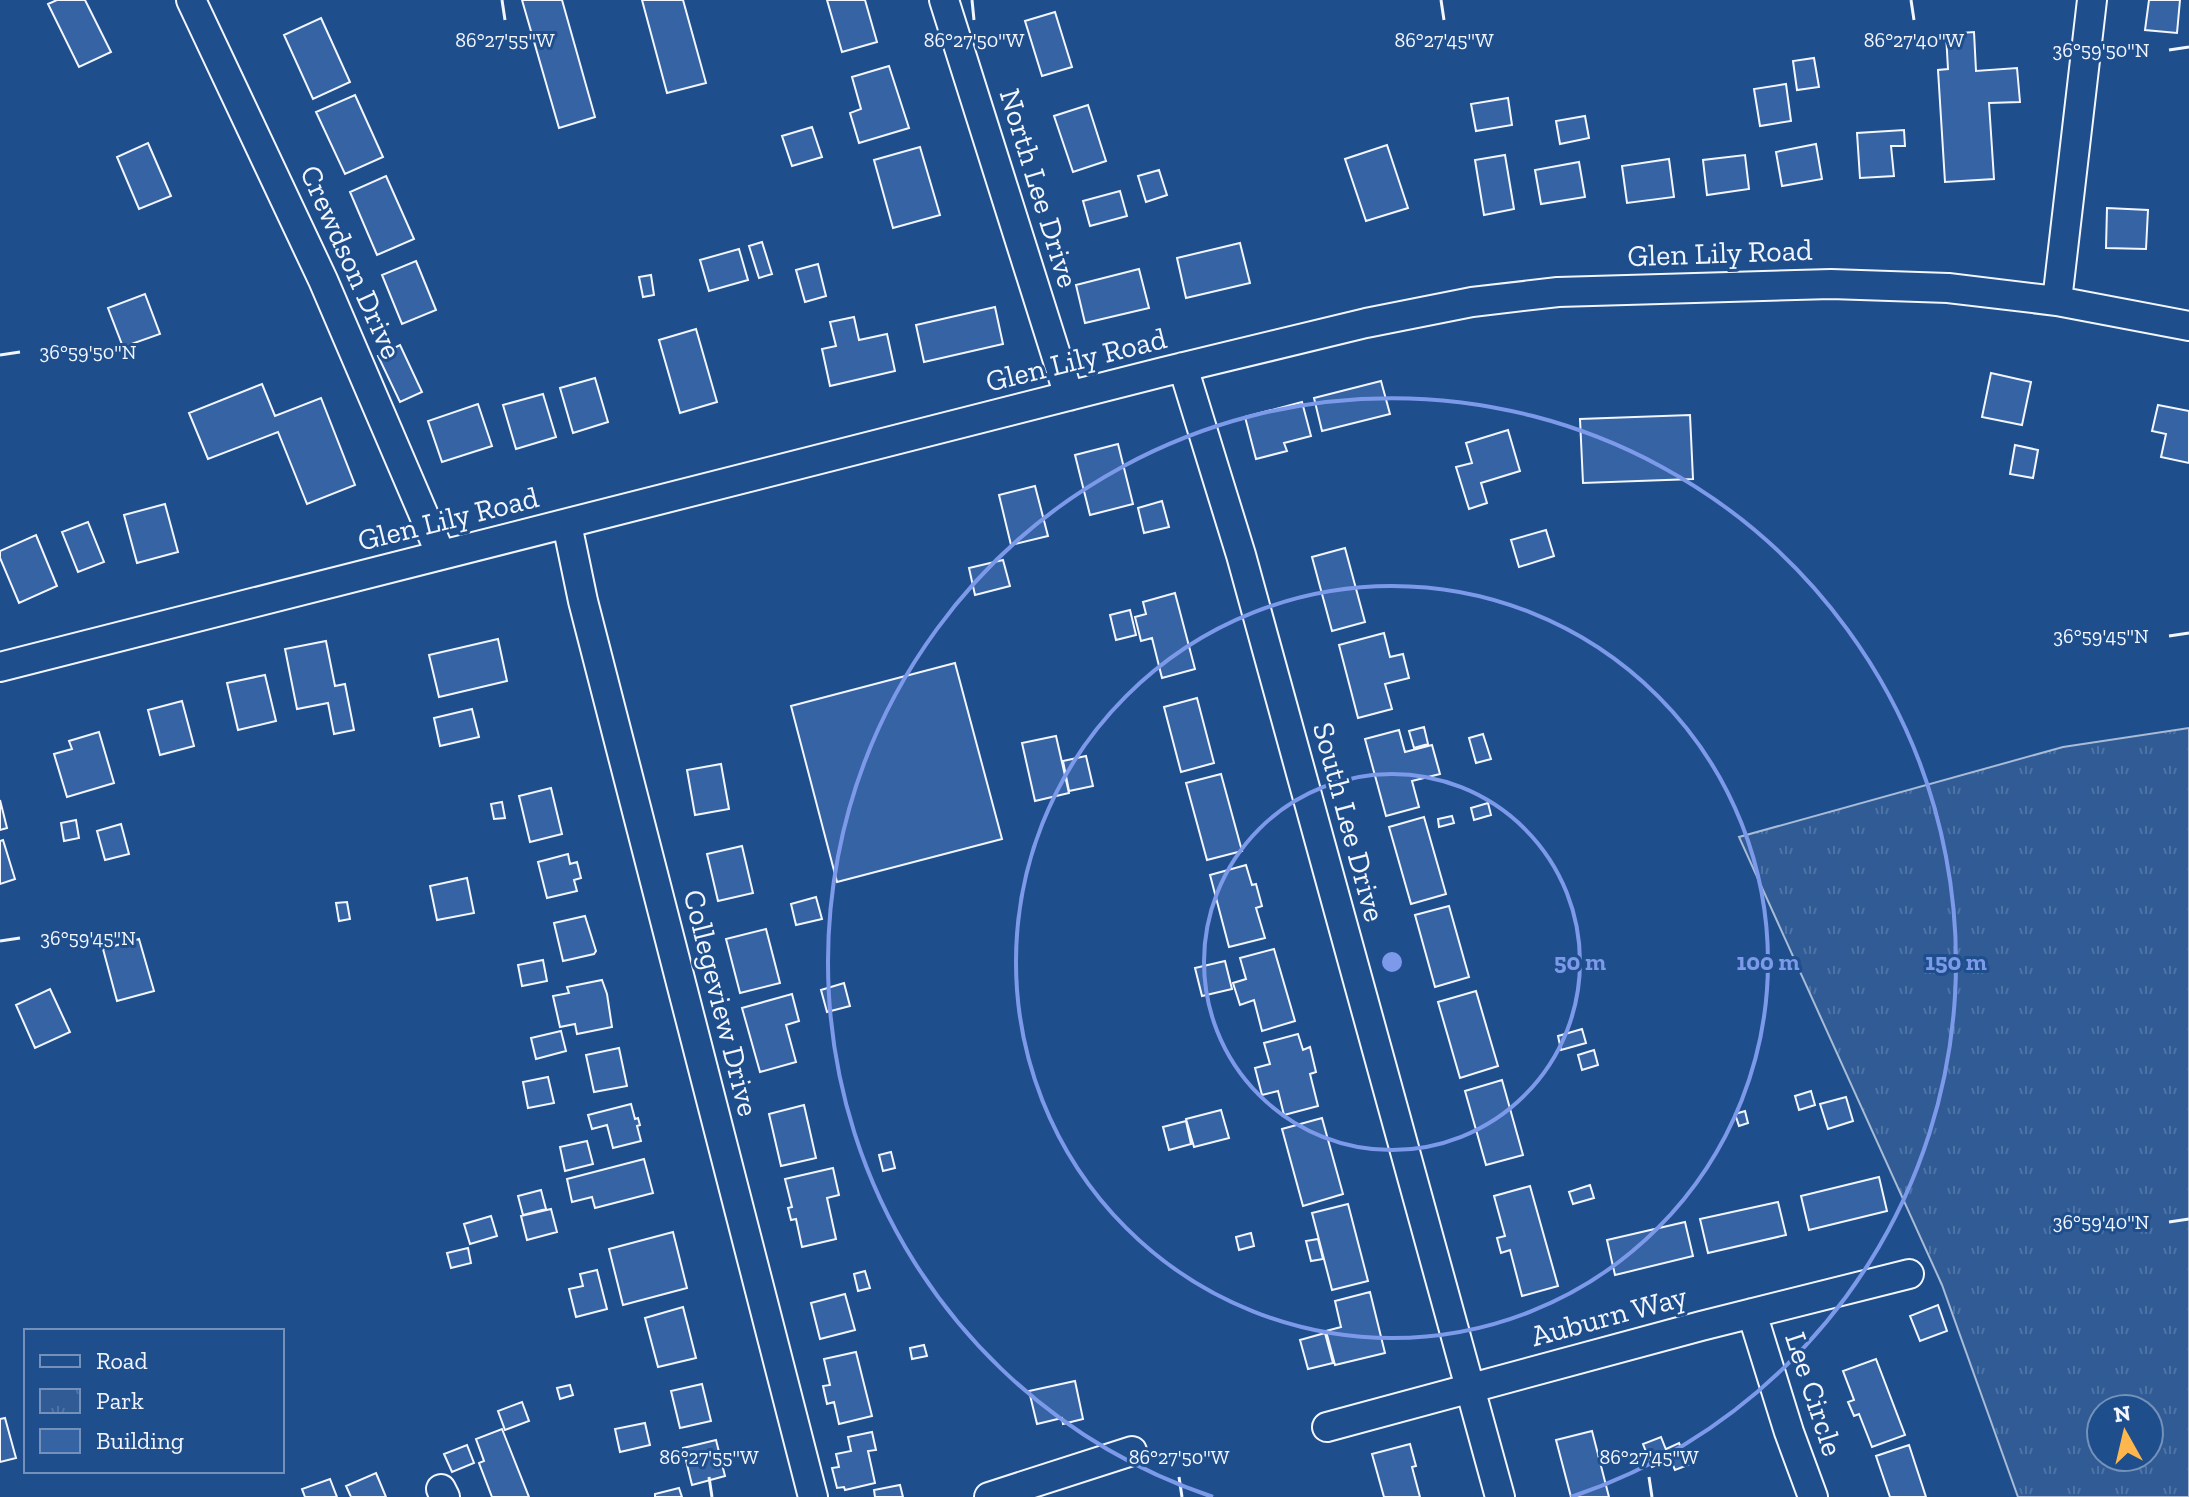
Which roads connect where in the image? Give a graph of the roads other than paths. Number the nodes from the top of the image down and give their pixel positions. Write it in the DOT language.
graph roads {
  1 [pos="191,0"];
  2 [pos="944,0"];
  3 [pos="2092,0"];
  4 [pos="2057,301"];
  5 [pos="2189,326"];
  6 [pos="1183,367"];
  7 [pos="1069,396"];
  8 [pos="567,524"];
  9 [pos="441,555"];
  10 [pos="0,667"];
  11 [pos="1909,1274"];
  12 [pos="1752,1313"];
  13 [pos="1469,1388"];
  14 [pos="1327,1427"];
  15 [pos="1132,1451"];
  16 [pos="813,1497"];
  17 [pos="989,1497"];
  18 [pos="1500,1497"];
  19 [pos="1813,1497"];
  1 -- 9 [label="street, Crewdson Drive"];
  2 -- 7 [label="street, North Lee Drive"];
  3 -- 4 [label="street"];
  4 -- 5 [label="street, Glen Lily Road"];
  4 -- 6 [label="street, Glen Lily Road"];
  6 -- 7 [label="street, Glen Lily Road"];
  6 -- 13 [label="street, South Lee Drive"];
  7 -- 8 [label="street, Glen Lily Road"];
  8 -- 9 [label="street, Glen Lily Road"];
  8 -- 16 [label="street, Collegeview Drive"];
  9 -- 10 [label="street, Glen Lily Road"];
  11 -- 12 [label="street, Auburn Way"];
  12 -- 13 [label="street, Auburn Way"];
  12 -- 19 [label="street, Lee Circle"];
  13 -- 14 [label="street, Auburn Way"];
  13 -- 18 [label="street"];
  15 -- 17 [label="street"];
}
